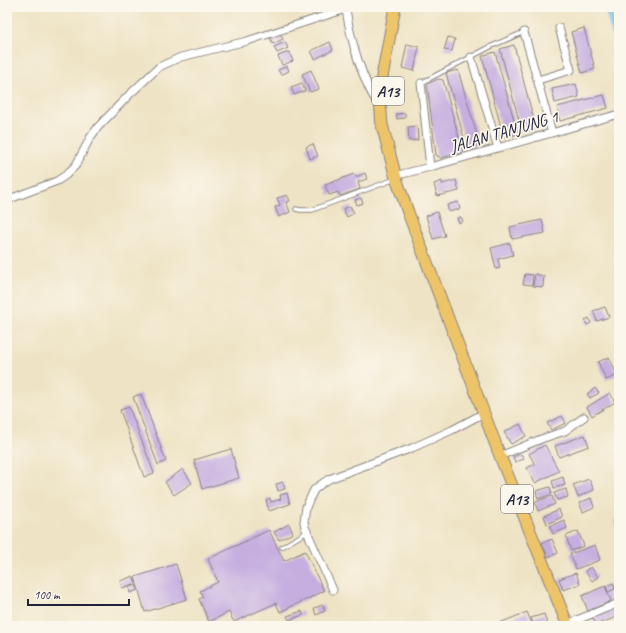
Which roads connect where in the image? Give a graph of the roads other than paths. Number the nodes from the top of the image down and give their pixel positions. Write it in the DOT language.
graph roads {
  1 [pos="396,7"];
  2 [pos="346,8"];
  3 [pos="559,28"];
  4 [pos="524,32"];
  5 [pos="471,57"];
  6 [pos="538,80"];
  7 [pos="421,83"];
  8 [pos="380,107"];
  9 [pos="616,115"];
  10 [pos="552,133"];
  11 [pos="498,148"];
  12 [pos="430,167"];
  13 [pos="399,176"];
  14 [pos="7,200"];
  15 [pos="296,209"];
  16 [pos="469,371"];
  17 [pos="484,413"];
  18 [pos="584,417"];
  19 [pos="500,456"];
  20 [pos="307,532"];
  21 [pos="282,547"];
  22 [pos="333,590"];
  23 [pos="619,603"];
  24 [pos="567,625"];
  1 -- 8 [label="main road, A13"];
  1 -- 13 [label="main road, A13"];
  2 -- 8 [label="street"];
  2 -- 14 [label="street"];
  3 -- 6 [label="street"];
  4 -- 5 [label="lane"];
  4 -- 6 [label="street"];
  5 -- 7 [label="lane"];
  5 -- 11 [label="street"];
  6 -- 10 [label="street"];
  7 -- 12 [label="street"];
  8 -- 13 [label="main road, A13"];
  9 -- 10 [label="street, JALAN TANJUNG 1"];
  10 -- 11 [label="street, JALAN TANJUNG 1"];
  11 -- 12 [label="street, JALAN TANJUNG 1"];
  12 -- 13 [label="street, JALAN TANJUNG 1"];
  13 -- 15 [label="lane"];
  13 -- 16 [label="main road, A13"];
  13 -- 16 [label="main road, A13"];
  16 -- 17 [label="main road, A13"];
  17 -- 19 [label="main road, A13"];
  17 -- 20 [label="street"];
  18 -- 19 [label="street"];
  19 -- 24 [label="main road, A13"];
  20 -- 21 [label="lane"];
  20 -- 22 [label="street"];
  23 -- 24 [label="street"];
}
